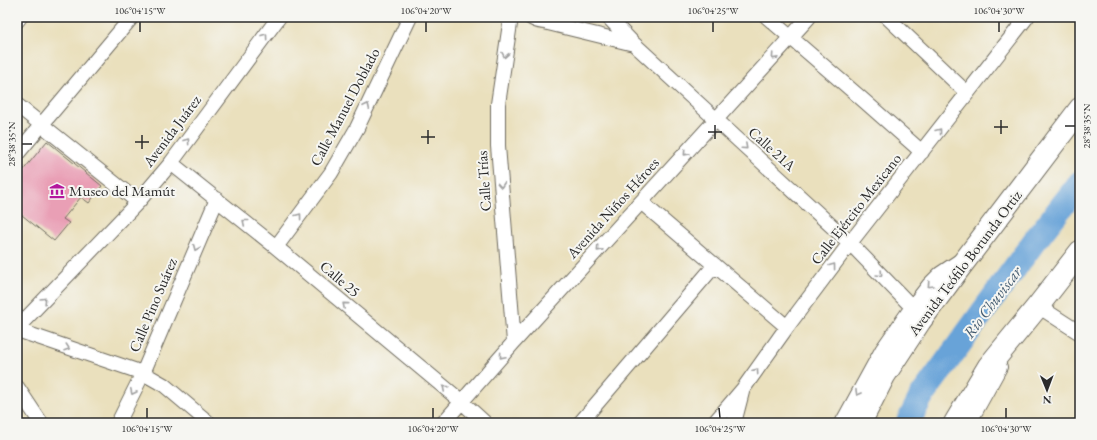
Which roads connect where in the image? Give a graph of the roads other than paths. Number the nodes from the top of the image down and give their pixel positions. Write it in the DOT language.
graph roads {
  1 [pos="20,17"];
  2 [pos="279,17"];
  3 [pos="410,17"];
  4 [pos="512,17"];
  5 [pos="529,17"];
  6 [pos="562,17"];
  7 [pos="608,17"];
  8 [pos="767,17"];
  9 [pos="809,17"];
  10 [pos="887,17"];
  11 [pos="1027,17"];
  12 [pos="126,19"];
  13 [pos="17,21"];
  14 [pos="548,23"];
  15 [pos="791,38"];
  16 [pos="634,44"];
  17 [pos="967,93"];
  18 [pos="17,105"];
  19 [pos="1080,109"];
  20 [pos="716,121"];
  21 [pos="42,124"];
  22 [pos="922,152"];
  23 [pos="17,154"];
  24 [pos="171,163"];
  25 [pos="217,199"];
  26 [pos="138,202"];
  27 [pos="641,202"];
  28 [pos="850,243"];
  29 [pos="276,247"];
  30 [pos="1080,252"];
  31 [pos="972,253"];
  32 [pos="715,264"];
  33 [pos="1038,306"];
  34 [pos="912,307"];
  35 [pos="787,327"];
  36 [pos="17,329"];
  37 [pos="1016,333"];
  38 [pos="1080,333"];
  39 [pos="514,342"];
  40 [pos="143,373"];
  41 [pos="17,387"];
  42 [pos="743,389"];
  43 [pos="462,402"];
  44 [pos="41,423"];
  45 [pos="118,423"];
  46 [pos="209,423"];
  47 [pos="444,423"];
  48 [pos="485,423"];
  49 [pos="580,423"];
  50 [pos="714,423"];
  51 [pos="734,423"];
  52 [pos="842,423"];
  53 [pos="860,423"];
  54 [pos="955,423"];
  55 [pos="969,423"];
  1 -- 13 [label="street"];
  24 -- 2 [label="street, Avenida Juárez, one-way"];
  29 -- 3 [label="street, Calle Manuel Doblado, one-way"];
  4 -- 39 [label="street, Calle Trías, one-way"];
  5 -- 14 [label="street"];
  6 -- 14 [label="street"];
  7 -- 16 [label="street, Calle 21A"];
  8 -- 15 [label="street"];
  9 -- 15 [label="street, Avenida Niños Héroes"];
  10 -- 17 [label="street"];
  11 -- 17 [label="street, Calle Ejército Mexicano"];
  12 -- 21 [label="street"];
  14 -- 16 [label="street"];
  15 -- 20 [label="street, Avenida Niños Héroes, one-way"];
  15 -- 22 [label="street"];
  16 -- 20 [label="street, Calle 21A"];
  22 -- 17 [label="street, Calle Ejército Mexicano, one-way"];
  18 -- 21 [label="street"];
  19 -- 31 [label="main road, Avenida Teófilo Borunda Ortiz"];
  20 -- 27 [label="street, Avenida Niños Héroes, one-way"];
  20 -- 28 [label="street, Calle 21A, one-way"];
  21 -- 23 [label="street"];
  21 -- 26 [label="street"];
  22 -- 28 [label="street, Calle Ejército Mexicano"];
  24 -- 25 [label="street, Calle 25"];
  24 -- 26 [label="street, Avenida Juárez"];
  29 -- 25 [label="street, Calle 25, one-way"];
  25 -- 40 [label="street, Calle Pino Suárez, one-way"];
  36 -- 26 [label="street, Avenida Juárez, one-way"];
  27 -- 32 [label="street"];
  27 -- 39 [label="street, Avenida Niños Héroes, one-way"];
  28 -- 34 [label="street, Calle 21A, one-way"];
  35 -- 28 [label="street, Calle Ejército Mexicano, one-way"];
  43 -- 29 [label="street, Calle 25, one-way"];
  30 -- 33 [label="main road"];
  31 -- 34 [label="street, one-way"];
  31 -- 53 [label="main road, Avenida Teófilo Borunda Ortiz"];
  32 -- 35 [label="street"];
  32 -- 49 [label="street"];
  33 -- 37 [label="main road"];
  33 -- 38 [label="street"];
  34 -- 52 [label="street, one-way"];
  42 -- 35 [label="street, Calle Ejército Mexicano, one-way"];
  36 -- 40 [label="street, one-way"];
  37 -- 54 [label="main road"];
  37 -- 55 [label="street"];
  39 -- 43 [label="street, Avenida Niños Héroes, one-way"];
  40 -- 45 [label="street, Calle Pino Suárez, one-way"];
  40 -- 46 [label="street"];
  41 -- 44 [label="street"];
  42 -- 50 [label="street, Calle Ejército Mexicano"];
  42 -- 51 [label="street"];
  43 -- 47 [label="street, Avenida Niños Héroes"];
  43 -- 48 [label="street, Calle 25"];
}
